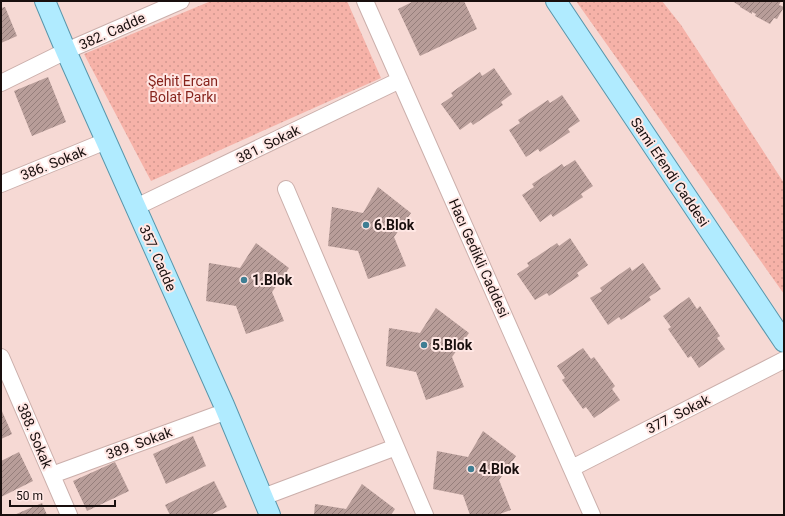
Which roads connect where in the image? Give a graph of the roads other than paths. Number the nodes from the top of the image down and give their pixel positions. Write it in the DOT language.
graph roads {
  1 [pos="46,1"];
  2 [pos="181,1"];
  3 [pos="365,1"];
  4 [pos="556,1"];
  5 [pos="66,51"];
  6 [pos="400,80"];
  7 [pos="1,83"];
  8 [pos="106,141"];
  9 [pos="1,184"];
  10 [pos="286,189"];
  11 [pos="136,208"];
  12 [pos="784,342"];
  13 [pos="1,357"];
  14 [pos="784,360"];
  15 [pos="227,411"];
  16 [pos="396,447"];
  17 [pos="572,468"];
  18 [pos="52,475"];
  19 [pos="267,506"];
  20 [pos="69,515"];
  21 [pos="425,515"];
  22 [pos="592,515"];
  1 -- 5 [label="main road, 357. Cadde"];
  2 -- 5 [label="street, 382. Cadde"];
  3 -- 6 [label="street, Hacı Gedikli Caddesi"];
  4 -- 12 [label="main road, Sami Efendi Caddesi"];
  5 -- 7 [label="street, 382. Cadde"];
  5 -- 8 [label="main road, 357. Cadde"];
  6 -- 11 [label="street, 381. Sokak"];
  6 -- 17 [label="street, Hacı Gedikli Caddesi"];
  8 -- 9 [label="street, 386. Sokak"];
  8 -- 11 [label="main road, 357. Cadde"];
  10 -- 16 [label="street"];
  11 -- 15 [label="main road, 357. Cadde"];
  13 -- 18 [label="street, 388. Sokak"];
  14 -- 17 [label="street, 377. Sokak"];
  15 -- 18 [label="street, 389. Sokak"];
  15 -- 19 [label="main road, 357. Cadde"];
  16 -- 19 [label="street"];
  16 -- 21 [label="street"];
  17 -- 22 [label="street, Hacı Gedikli Caddesi"];
  18 -- 20 [label="street, 388. Sokak"];
}
